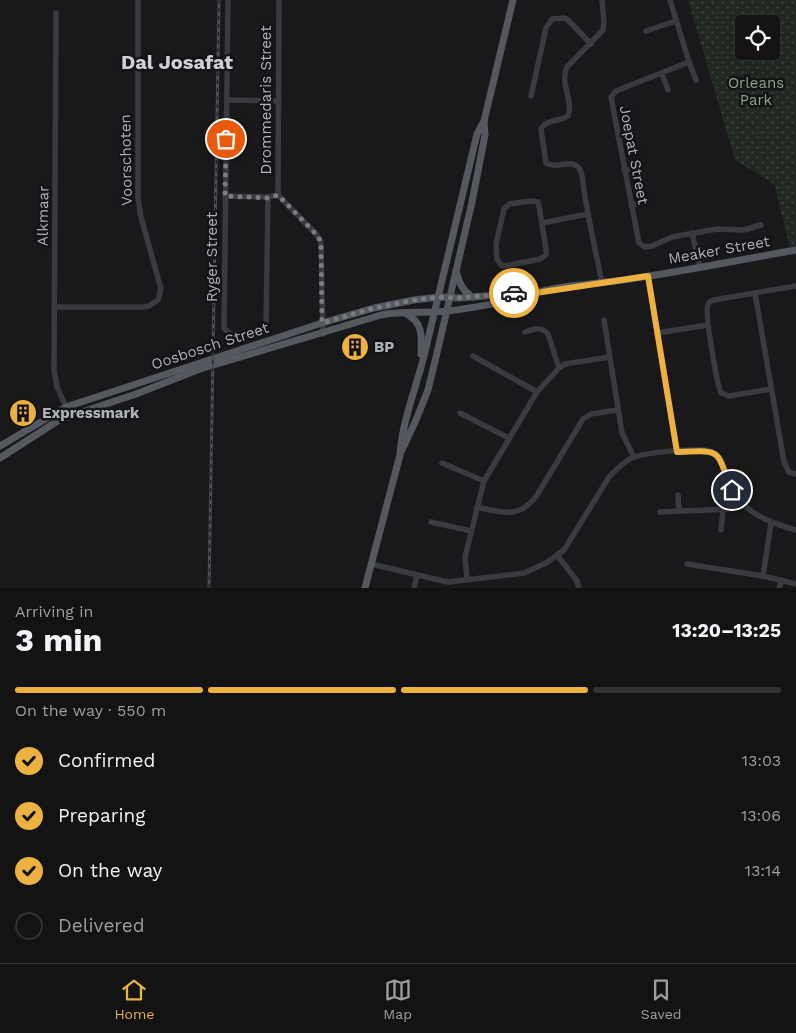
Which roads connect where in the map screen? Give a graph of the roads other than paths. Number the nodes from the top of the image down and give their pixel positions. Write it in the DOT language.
graph roads {
  1 [pos="138,0"];
  2 [pos="228,0"];
  3 [pos="279,0"];
  4 [pos="513,0"];
  5 [pos="602,0"];
  6 [pos="670,0"];
  7 [pos="56,13"];
  8 [pos="676,21"];
  9 [pos="646,31"];
  10 [pos="591,44"];
  11 [pos="689,62"];
  12 [pos="662,74"];
  13 [pos="696,80"];
  14 [pos="668,90"];
  15 [pos="530,96"];
  16 [pos="227,100"];
  17 [pos="279,101"];
  18 [pos="484,121"];
  19 [pos="632,133"];
  20 [pos="618,136"];
  21 [pos="639,167"];
  22 [pos="624,170"];
  23 [pos="278,195"];
  24 [pos="225,196"];
  25 [pos="268,198"];
  26 [pos="646,202"];
  27 [pos="631,204"];
  28 [pos="588,214"];
  29 [pos="542,223"];
  30 [pos="761,225"];
  31 [pos="692,233"];
  32 [pos="796,250"];
  33 [pos="700,267"];
  34 [pos="456,270"];
  35 [pos="648,276"];
  36 [pos="602,283"];
  37 [pos="796,286"];
  38 [pos="755,293"];
  39 [pos="529,294"];
  40 [pos="439,297"];
  41 [pos="472,297"];
  42 [pos="450,298"];
  43 [pos="55,307"];
  44 [pos="447,311"];
  45 [pos="403,312"];
  46 [pos="435,312"];
  47 [pos="604,320"];
  48 [pos="322,323"];
  49 [pos="708,325"];
  50 [pos="525,332"];
  51 [pos="657,333"];
  52 [pos="323,334"];
  53 [pos="473,356"];
  54 [pos="229,357"];
  55 [pos="609,357"];
  56 [pos="201,366"];
  57 [pos="559,368"];
  58 [pos="417,384"];
  59 [pos="771,389"];
  60 [pos="537,392"];
  61 [pos="66,407"];
  62 [pos="618,410"];
  63 [pos="460,413"];
  64 [pos="70,416"];
  65 [pos="509,438"];
  66 [pos="0,446"];
  67 [pos="677,452"];
  68 [pos="400,455"];
  69 [pos="634,457"];
  70 [pos="0,458"];
  71 [pos="442,463"];
  72 [pos="796,474"];
  73 [pos="484,481"];
  74 [pos="678,495"];
  75 [pos="742,505"];
  76 [pos="477,507"];
  77 [pos="723,510"];
  78 [pos="679,511"];
  79 [pos="660,512"];
  80 [pos="431,522"];
  81 [pos="771,523"];
  82 [pos="721,530"];
  83 [pos="796,530"];
  84 [pos="471,531"];
  85 [pos="557,556"];
  86 [pos="371,564"];
  87 [pos="687,564"];
  88 [pos="417,576"];
  89 [pos="763,576"];
  90 [pos="467,579"];
  91 [pos="782,580"];
  92 [pos="796,584"];
  93 [pos="365,588"];
  94 [pos="414,588"];
  95 [pos="579,588"];
  96 [pos="779,588"];
  1 -- 43 [label="street, Voorschoten"];
  2 -- 16 [label="street, Ryger Street"];
  3 -- 17 [label="street, Drommedaris Street"];
  4 -- 18 [label="main road"];
  5 -- 10 [label="street"];
  6 -- 8 [label="street"];
  7 -- 43 [label="street, Alkmaar"];
  8 -- 9 [label="street"];
  8 -- 11 [label="street"];
  10 -- 15 [label="street"];
  10 -- 28 [label="street"];
  11 -- 12 [label="street, Joepat Street"];
  11 -- 13 [label="street"];
  12 -- 14 [label="street"];
  12 -- 20 [label="street, Joepat Street"];
  16 -- 17 [label="street"];
  16 -- 24 [label="street, Ryger Street"];
  17 -- 23 [label="street, Drommedaris Street"];
  18 -- 34 [label="main road"];
  18 -- 40 [label="main road"];
  19 -- 20 [label="street"];
  20 -- 22 [label="street, Joepat Street"];
  21 -- 22 [label="street"];
  22 -- 27 [label="street, Joepat Street"];
  23 -- 25 [label="street"];
  23 -- 48 [label="street, Drommedaris Street"];
  24 -- 25 [label="street"];
  24 -- 25 [label="street, Ryger Street"];
  26 -- 27 [label="street"];
  27 -- 31 [label="street, Joepat Street"];
  28 -- 29 [label="street"];
  28 -- 36 [label="street"];
  29 -- 29 [label="street"];
  30 -- 31 [label="street, Joepat Street"];
  31 -- 33 [label="street"];
  32 -- 33 [label="main road, Meaker Street"];
  33 -- 35 [label="main road, Meaker Street"];
  34 -- 41 [label="main road"];
  34 -- 42 [label="main road"];
  35 -- 36 [label="main road, Meaker Street"];
  35 -- 51 [label="street"];
  36 -- 39 [label="main road, Meaker Street"];
  37 -- 38 [label="street"];
  38 -- 49 [label="street"];
  38 -- 59 [label="street"];
  39 -- 41 [label="main road, Meaker Street"];
  39 -- 44 [label="main road, Meaker Street"];
  40 -- 42 [label="main road, Meaker Street"];
  40 -- 46 [label="main road"];
  40 -- 48 [label="main road, Oosbosch Street"];
  41 -- 42 [label="main road, Meaker Street"];
  42 -- 44 [label="main road"];
  43 -- 61 [label="street, Alkmaar"];
  44 -- 46 [label="main road, Meaker Street"];
  44 -- 68 [label="main road"];
  45 -- 46 [label="main road, Oosbosch Street"];
  45 -- 52 [label="main road, Oosbosch Street"];
  45 -- 58 [label="main road"];
  46 -- 58 [label="main road"];
  47 -- 55 [label="street"];
  48 -- 52 [label="street, Drommedaris Street"];
  48 -- 54 [label="main road, Oosbosch Street"];
  49 -- 51 [label="street"];
  49 -- 59 [label="street"];
  50 -- 57 [label="street"];
  51 -- 67 [label="street"];
  52 -- 54 [label="main road, Oosbosch Street"];
  53 -- 60 [label="street"];
  54 -- 56 [label="main road, Oosbosch Street"];
  55 -- 57 [label="street"];
  55 -- 62 [label="street"];
  56 -- 61 [label="main road, Oosbosch Street"];
  56 -- 64 [label="main road, Oosbosch Street"];
  57 -- 60 [label="street"];
  58 -- 68 [label="main road"];
  59 -- 72 [label="street"];
  60 -- 65 [label="street"];
  61 -- 64 [label="street, Alkmaar"];
  61 -- 66 [label="main road, Oosbosch Street"];
  62 -- 69 [label="street"];
  62 -- 76 [label="street"];
  63 -- 65 [label="street"];
  64 -- 70 [label="main road, Oosbosch Street"];
  65 -- 73 [label="street"];
  67 -- 69 [label="street"];
  67 -- 75 [label="street"];
  68 -- 86 [label="main road"];
  69 -- 85 [label="street"];
  71 -- 73 [label="street"];
  73 -- 76 [label="street"];
  74 -- 78 [label="street"];
  75 -- 77 [label="street"];
  75 -- 81 [label="street"];
  76 -- 84 [label="street"];
  77 -- 78 [label="street"];
  77 -- 82 [label="street"];
  78 -- 79 [label="street"];
  80 -- 84 [label="street"];
  81 -- 83 [label="street"];
  81 -- 89 [label="street"];
  84 -- 90 [label="street"];
  85 -- 90 [label="street"];
  85 -- 95 [label="street"];
  86 -- 88 [label="street"];
  86 -- 93 [label="main road"];
  87 -- 89 [label="street"];
  88 -- 90 [label="street"];
  88 -- 94 [label="street"];
  89 -- 91 [label="street"];
  91 -- 92 [label="street"];
  91 -- 96 [label="street"];
}
